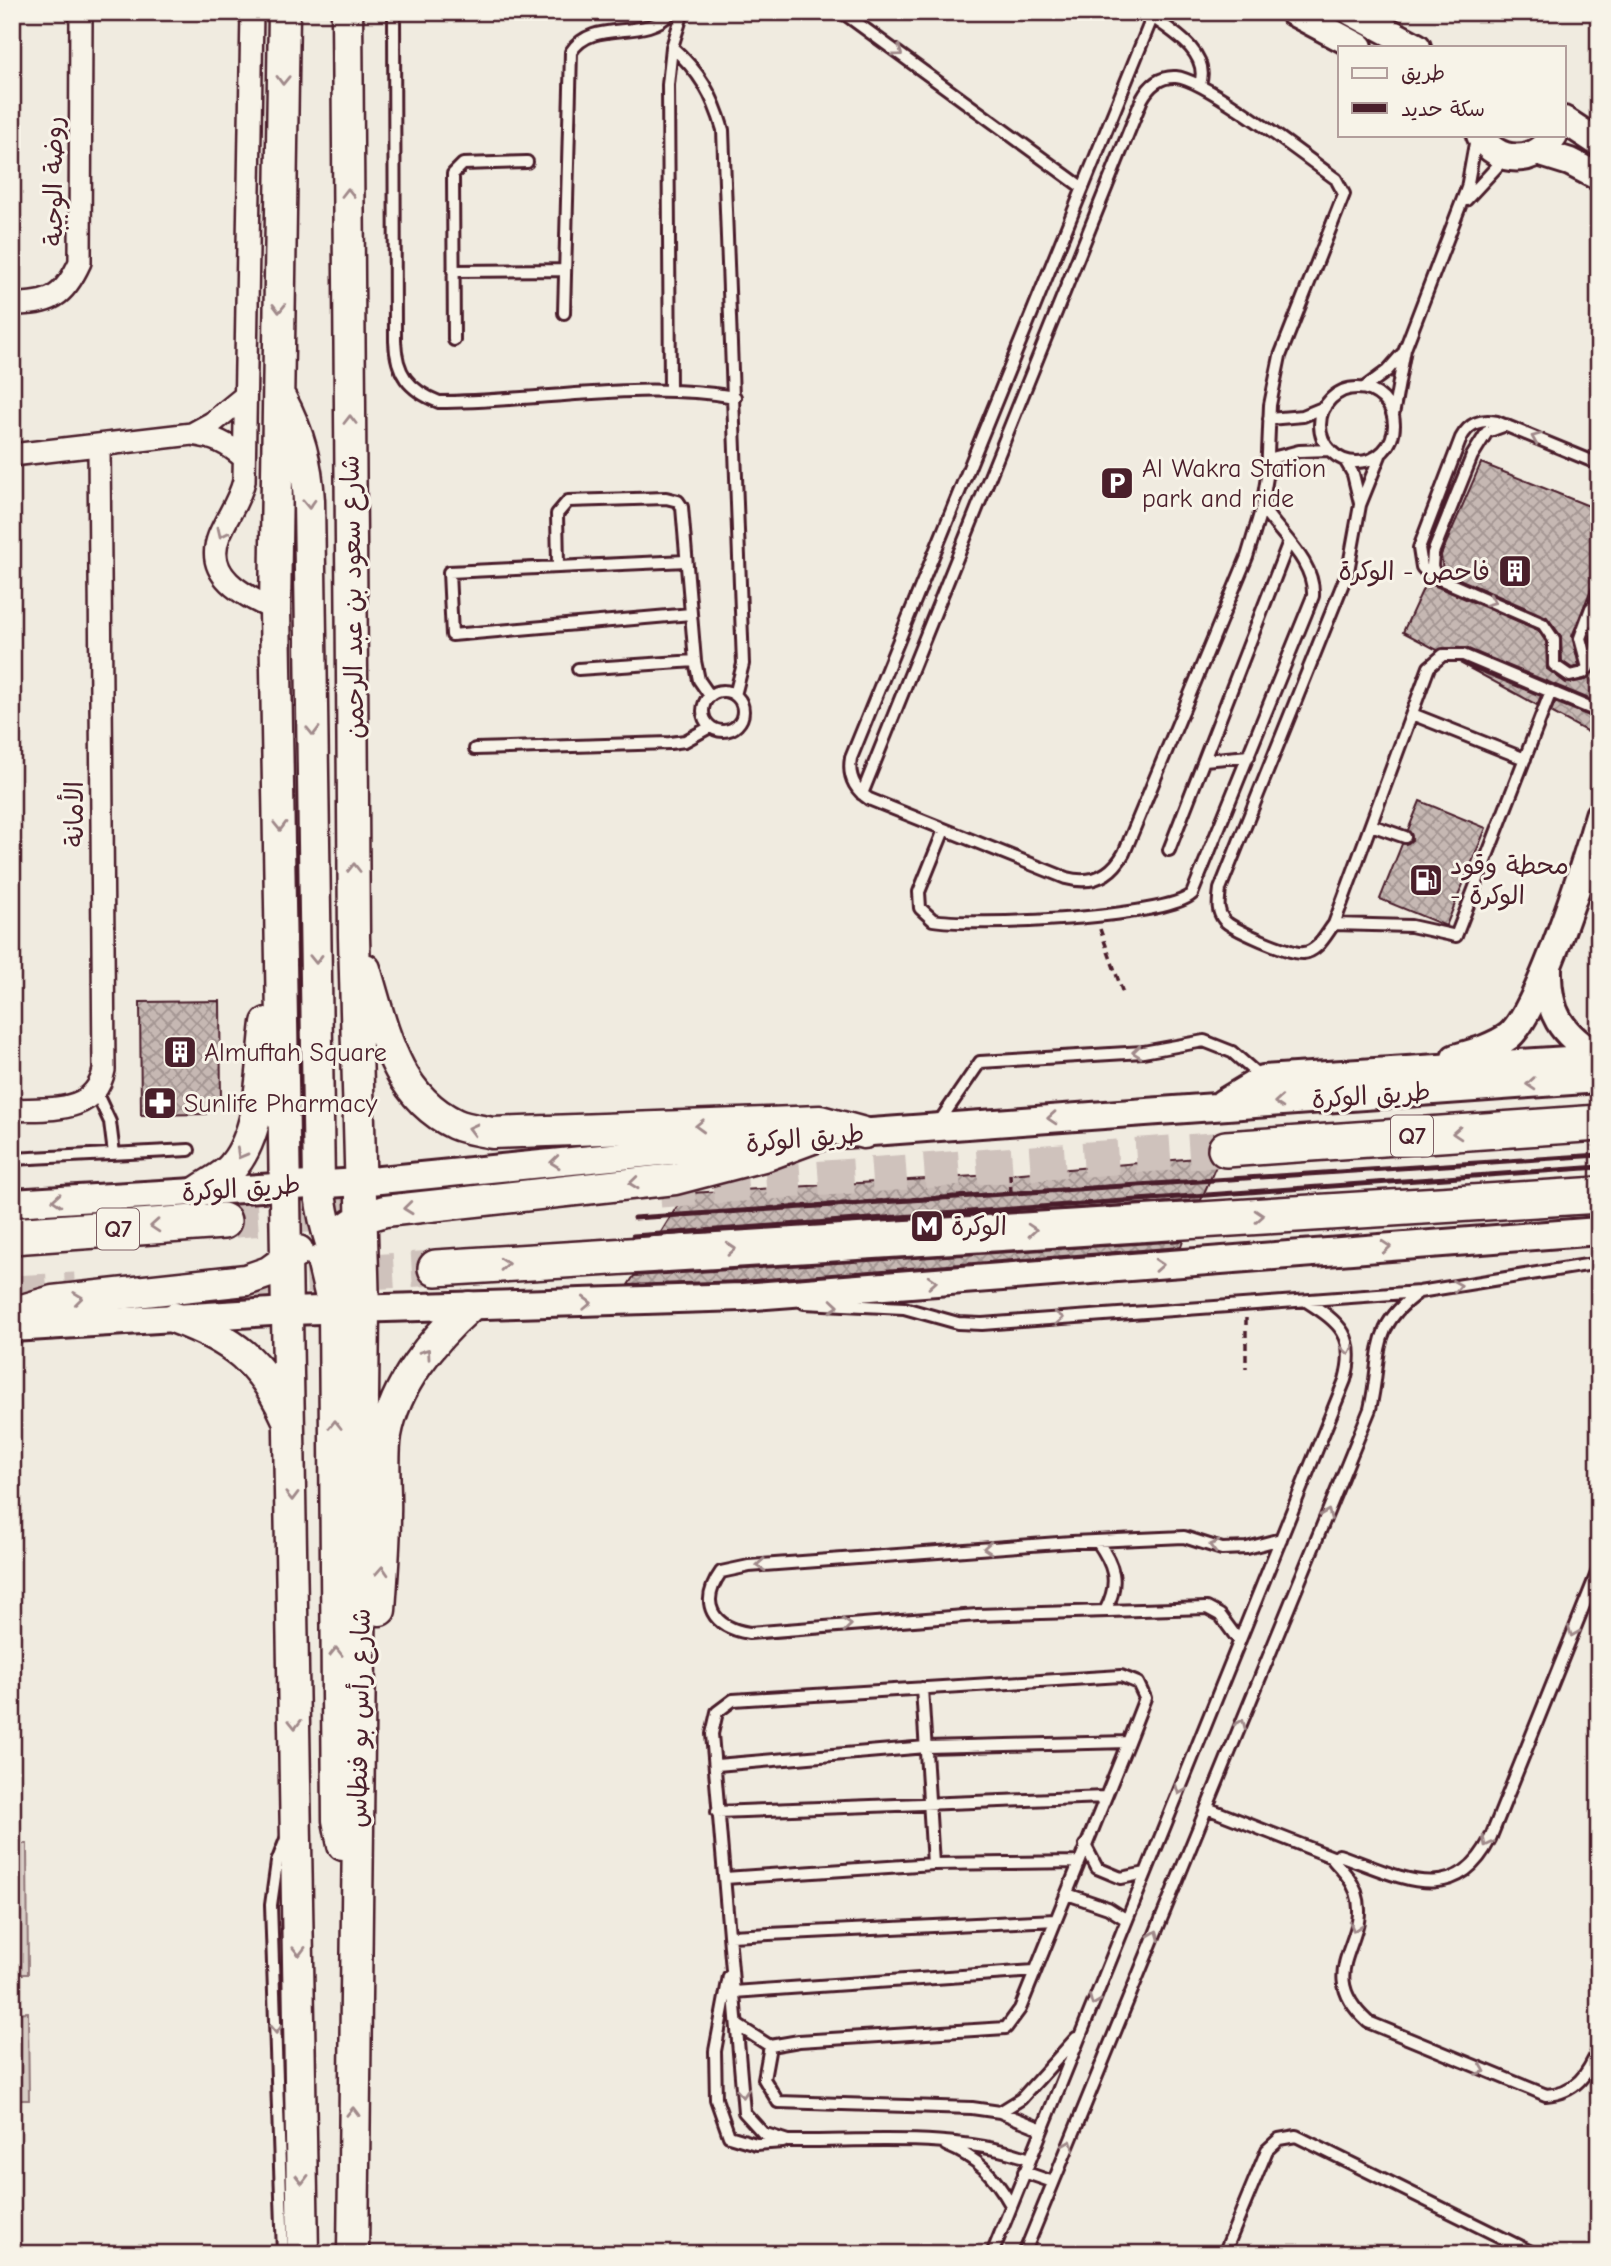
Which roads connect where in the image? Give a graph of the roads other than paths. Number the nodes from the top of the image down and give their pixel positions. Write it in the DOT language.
graph roads {
  1 [pos="81,12"];
  2 [pos="252,12"];
  3 [pos="284,12"];
  4 [pos="347,12"];
  5 [pos="394,12"];
  6 [pos="672,12"];
  7 [pos="683,12"];
  8 [pos="842,12"];
  9 [pos="1293,12"];
  10 [pos="1352,12"];
  11 [pos="1149,15"];
  12 [pos="1357,46"];
  13 [pos="1415,46"];
  14 [pos="672,47"];
  15 [pos="1200,84"];
  16 [pos="1566,121"];
  17 [pos="1478,136"];
  18 [pos="1479,136"];
  19 [pos="1599,143"];
  20 [pos="1546,144"];
  21 [pos="1507,157"];
  22 [pos="527,162"];
  23 [pos="1599,177"];
  24 [pos="1083,188"];
  25 [pos="1455,217"];
  26 [pos="565,270"];
  27 [pos="453,271"];
  28 [pos="12,304"];
  29 [pos="564,313"];
  30 [pos="454,340"];
  31 [pos="1405,349"];
  32 [pos="1364,388"];
  33 [pos="670,389"];
  34 [pos="278,393"];
  35 [pos="245,396"];
  36 [pos="735,397"];
  37 [pos="1325,407"];
  38 [pos="1393,415"];
  39 [pos="1269,419"];
  40 [pos="1506,425"];
  41 [pos="191,434"];
  42 [pos="99,446"];
  43 [pos="1331,450"];
  44 [pos="1381,453"];
  45 [pos="12,455"];
  46 [pos="244,458"];
  47 [pos="1268,459"];
  48 [pos="1345,460"];
  49 [pos="1599,464"];
  50 [pos="1360,505"];
  51 [pos="1262,507"];
  52 [pos="1288,544"];
  53 [pos="686,561"];
  54 [pos="558,565"];
  55 [pos="1437,579"];
  56 [pos="1599,590"];
  57 [pos="1593,604"];
  58 [pos="275,610"];
  59 [pos="691,614"];
  60 [pos="695,661"];
  61 [pos="1588,668"];
  62 [pos="578,669"];
  63 [pos="1551,691"];
  64 [pos="735,695"];
  65 [pos="710,696"];
  66 [pos="1599,712"];
  67 [pos="1412,715"];
  68 [pos="710,727"];
  69 [pos="475,749"];
  70 [pos="1250,756"];
  71 [pos="1525,759"];
  72 [pos="1204,760"];
  73 [pos="862,794"];
  74 [pos="1599,814"];
  75 [pos="1371,825"];
  76 [pos="944,830"];
  77 [pos="1405,837"];
  78 [pos="1595,848"];
  79 [pos="1168,850"];
  80 [pos="282,919"];
  81 [pos="1334,924"];
  82 [pos="354,937"];
  83 [pos="1548,963"];
  84 [pos="1599,1058"];
  85 [pos="1416,1070"];
  86 [pos="1263,1079"];
  87 [pos="1599,1079"];
  88 [pos="96,1092"];
  89 [pos="1217,1106"];
  90 [pos="12,1110"];
  91 [pos="1599,1123"];
  92 [pos="935,1127"];
  93 [pos="864,1133"];
  94 [pos="818,1136"];
  95 [pos="1226,1149"];
  96 [pos="189,1150"];
  97 [pos="114,1154"];
  98 [pos="12,1159"];
  99 [pos="360,1182"];
  100 [pos="319,1184"];
  101 [pos="284,1185"];
  102 [pos="199,1191"];
  103 [pos="1599,1195"];
  104 [pos="12,1203"];
  105 [pos="361,1218"];
  106 [pos="223,1221"];
  107 [pos="1599,1231"];
  108 [pos="12,1236"];
  109 [pos="322,1239"];
  110 [pos="287,1261"];
  111 [pos="1599,1263"];
  112 [pos="436,1268"];
  113 [pos="1419,1292"];
  114 [pos="742,1297"];
  115 [pos="1306,1301"];
  116 [pos="469,1307"];
  117 [pos="334,1310"];
  118 [pos="364,1310"];
  119 [pos="289,1311"];
  120 [pos="12,1314"];
  121 [pos="175,1318"];
  122 [pos="12,1328"];
  123 [pos="291,1428"];
  124 [pos="1281,1539"];
  125 [pos="1097,1541"];
  126 [pos="1599,1569"];
  127 [pos="1106,1609"];
  128 [pos="1239,1641"];
  129 [pos="922,1688"];
  130 [pos="360,1734"];
  131 [pos="1128,1742"];
  132 [pos="926,1747"];
  133 [pos="717,1765"];
  134 [pos="1105,1797"];
  135 [pos="930,1804"];
  136 [pos="1207,1808"];
  137 [pos="717,1812"];
  138 [pos="297,1818"];
  139 [pos="1085,1845"];
  140 [pos="1335,1858"];
  141 [pos="357,1861"];
  142 [pos="1079,1862"];
  143 [pos="933,1864"];
  144 [pos="1146,1873"];
  145 [pos="725,1878"];
  146 [pos="1067,1894"];
  147 [pos="1056,1920"];
  148 [pos="1126,1920"];
  149 [pos="730,1936"];
  150 [pos="732,1963"];
  151 [pos="1035,1971"];
  152 [pos="734,1992"];
  153 [pos="737,2025"];
  154 [pos="1081,2034"];
  155 [pos="770,2046"];
  156 [pos="1599,2048"];
  157 [pos="1000,2112"];
  158 [pos="1042,2129"];
  159 [pos="788,2141"];
  160 [pos="940,2142"];
  161 [pos="1030,2159"];
  162 [pos="1024,2172"];
  163 [pos="1053,2182"];
  164 [pos="1011,2205"];
  165 [pos="283,2254"];
  166 [pos="303,2254"];
  167 [pos="353,2254"];
  168 [pos="992,2254"];
  169 [pos="1024,2254"];
  170 [pos="1224,2254"];
  171 [pos="1535,2254"];
  1 -- 28 [label="street, روضة الوجبة"];
  2 -- 35 [label="street"];
  3 -- 34 [label="main road, one-way"];
  82 -- 4 [label="main road, شارع سعود بن عبد الرحمن, one-way"];
  5 -- 33 [label="lane"];
  6 -- 26 [label="lane"];
  7 -- 14 [label="lane"];
  8 -- 24 [label="lane, one-way"];
  9 -- 12 [label="street"];
  10 -- 13 [label="street"];
  11 -- 15 [label="lane"];
  11 -- 24 [label="lane"];
  14 -- 33 [label="lane"];
  14 -- 36 [label="lane"];
  15 -- 39 [label="lane"];
  15 -- 73 [label="lane"];
  16 -- 19 [label="street"];
  17 -- 25 [label="lane"];
  18 -- 21 [label="street"];
  20 -- 21 [label="street"];
  20 -- 23 [label="street"];
  21 -- 25 [label="lane"];
  22 -- 27 [label="lane"];
  24 -- 73 [label="lane"];
  25 -- 31 [label="lane"];
  26 -- 27 [label="lane"];
  26 -- 29 [label="lane"];
  27 -- 30 [label="lane"];
  31 -- 32 [label="lane"];
  31 -- 38 [label="lane"];
  32 -- 37 [label="lane"];
  32 -- 38 [label="lane"];
  33 -- 36 [label="lane"];
  34 -- 58 [label="main road"];
  34 -- 100 [label="main road, one-way"];
  35 -- 41 [label="street"];
  35 -- 46 [label="street"];
  36 -- 64 [label="lane"];
  37 -- 39 [label="lane"];
  37 -- 43 [label="lane"];
  38 -- 44 [label="lane"];
  39 -- 47 [label="lane"];
  49 -- 40 [label="lane, one-way"];
  40 -- 55 [label="lane"];
  40 -- 55 [label="lane"];
  41 -- 42 [label="street"];
  41 -- 46 [label="street"];
  42 -- 45 [label="street"];
  42 -- 88 [label="street, الأمانة"];
  43 -- 47 [label="lane"];
  43 -- 48 [label="lane"];
  44 -- 48 [label="lane"];
  44 -- 50 [label="lane"];
  46 -- 58 [label="street, one-way"];
  47 -- 51 [label="lane"];
  48 -- 50 [label="lane"];
  50 -- 81 [label="lane"];
  51 -- 52 [label="lane"];
  51 -- 76 [label="lane"];
  52 -- 70 [label="lane"];
  52 -- 72 [label="lane"];
  53 -- 54 [label="lane"];
  53 -- 54 [label="lane"];
  53 -- 59 [label="lane"];
  54 -- 59 [label="lane"];
  55 -- 61 [label="lane, one-way"];
  56 -- 57 [label="lane"];
  57 -- 61 [label="lane"];
  57 -- 61 [label="lane"];
  58 -- 80 [label="main road, one-way"];
  59 -- 60 [label="lane"];
  60 -- 62 [label="lane"];
  60 -- 65 [label="lane"];
  63 -- 66 [label="lane"];
  63 -- 67 [label="lane"];
  63 -- 71 [label="lane"];
  64 -- 65 [label="lane"];
  64 -- 68 [label="lane"];
  65 -- 68 [label="lane"];
  67 -- 71 [label="lane"];
  67 -- 75 [label="lane"];
  68 -- 69 [label="lane"];
  70 -- 72 [label="lane"];
  70 -- 76 [label="lane"];
  71 -- 81 [label="lane"];
  72 -- 79 [label="lane"];
  73 -- 76 [label="lane"];
  74 -- 78 [label="street"];
  75 -- 77 [label="lane"];
  75 -- 81 [label="lane"];
  78 -- 83 [label="street"];
  80 -- 101 [label="main road"];
  80 -- 102 [label="main road, one-way"];
  93 -- 82 [label="main road, one-way"];
  82 -- 99 [label="main road, شارع سعود بن عبد الرحمن"];
  83 -- 84 [label="street"];
  83 -- 85 [label="street"];
  84 -- 85 [label="street"];
  85 -- 86 [label="street"];
  86 -- 89 [label="street"];
  86 -- 92 [label="lane, one-way"];
  87 -- 89 [label="street, طريق الوكرة, one-way"];
  88 -- 90 [label="street"];
  88 -- 97 [label="lane"];
  89 -- 92 [label="street, طريق الوكرة, one-way"];
  91 -- 95 [label="highway, طريق الوكرة / Q7, one-way"];
  92 -- 93 [label="street, طريق الوكرة"];
  93 -- 94 [label="street, طريق الوكرة"];
  94 -- 99 [label="street, طريق الوكرة, one-way"];
  94 -- 105 [label="main road, one-way"];
  96 -- 97 [label="lane"];
  97 -- 98 [label="lane"];
  99 -- 100 [label="street, طريق الوكرة"];
  99 -- 105 [label="main road, شارع رأس بو فنطاس"];
  99 -- 109 [label="main road"];
  100 -- 101 [label="street, طريق الوكرة"];
  100 -- 109 [label="main road"];
  101 -- 102 [label="street, طريق الوكرة"];
  101 -- 109 [label="main road"];
  101 -- 110 [label="main road"];
  102 -- 104 [label="street, طريق الوكرة, one-way"];
  112 -- 103 [label="highway, one-way"];
  105 -- 109 [label="main road"];
  105 -- 118 [label="main road, شارع رأس بو فنطاس"];
  106 -- 108 [label="highway, طريق الوكرة / Q7, one-way"];
  114 -- 107 [label="street, one-way"];
  109 -- 110 [label="main road"];
  109 -- 117 [label="main road"];
  109 -- 118 [label="main road"];
  109 -- 119 [label="main road"];
  110 -- 119 [label="main road"];
  120 -- 110 [label="main road, one-way"];
  113 -- 111 [label="lane, one-way"];
  113 -- 115 [label="lane"];
  136 -- 113 [label="lane, one-way"];
  114 -- 115 [label="lane, one-way"];
  116 -- 114 [label="street, one-way"];
  115 -- 124 [label="lane, one-way"];
  116 -- 118 [label="street"];
  130 -- 116 [label="main road, one-way"];
  117 -- 118 [label="street"];
  117 -- 119 [label="street"];
  141 -- 117 [label="main road, one-way"];
  118 -- 130 [label="main road, شارع رأس بو فنطاس"];
  119 -- 121 [label="street"];
  119 -- 123 [label="main road"];
  121 -- 122 [label="street"];
  121 -- 123 [label="main road"];
  123 -- 138 [label="main road, one-way"];
  124 -- 125 [label="lane, one-way"];
  124 -- 128 [label="lane"];
  125 -- 127 [label="lane"];
  125 -- 127 [label="lane, one-way"];
  126 -- 140 [label="lane, one-way"];
  127 -- 128 [label="lane"];
  128 -- 144 [label="lane, one-way"];
  129 -- 131 [label="lane"];
  129 -- 132 [label="lane"];
  129 -- 133 [label="lane"];
  130 -- 141 [label="main road, شارع رأس بو فنطاس"];
  131 -- 132 [label="lane"];
  131 -- 134 [label="lane"];
  132 -- 133 [label="lane"];
  132 -- 135 [label="lane"];
  133 -- 137 [label="lane"];
  134 -- 135 [label="lane"];
  134 -- 139 [label="lane"];
  135 -- 137 [label="lane"];
  135 -- 143 [label="lane"];
  136 -- 140 [label="lane"];
  163 -- 136 [label="lane, one-way"];
  137 -- 145 [label="lane"];
  138 -- 165 [label="lane, one-way"];
  138 -- 166 [label="main road, one-way"];
  139 -- 142 [label="lane"];
  139 -- 144 [label="lane"];
  140 -- 156 [label="lane, one-way"];
  167 -- 141 [label="main road, شارع رأس بو فنطاس, one-way"];
  142 -- 143 [label="lane"];
  142 -- 146 [label="lane"];
  143 -- 145 [label="lane"];
  144 -- 148 [label="lane"];
  145 -- 149 [label="lane"];
  146 -- 147 [label="lane"];
  146 -- 148 [label="lane"];
  147 -- 149 [label="lane"];
  147 -- 151 [label="lane"];
  148 -- 154 [label="lane, one-way"];
  149 -- 150 [label="lane"];
  150 -- 152 [label="lane"];
  150 -- 159 [label="lane"];
  151 -- 152 [label="lane"];
  151 -- 155 [label="lane"];
  152 -- 153 [label="lane"];
  153 -- 155 [label="lane"];
  153 -- 159 [label="lane, one-way"];
  154 -- 157 [label="lane"];
  154 -- 158 [label="lane"];
  155 -- 157 [label="lane"];
  157 -- 158 [label="lane"];
  158 -- 161 [label="lane"];
  159 -- 160 [label="lane"];
  160 -- 161 [label="lane"];
  160 -- 164 [label="lane"];
  161 -- 162 [label="lane"];
  162 -- 163 [label="lane"];
  162 -- 164 [label="lane"];
  163 -- 169 [label="lane"];
  164 -- 168 [label="lane"];
  170 -- 171 [label="lane"];
}
